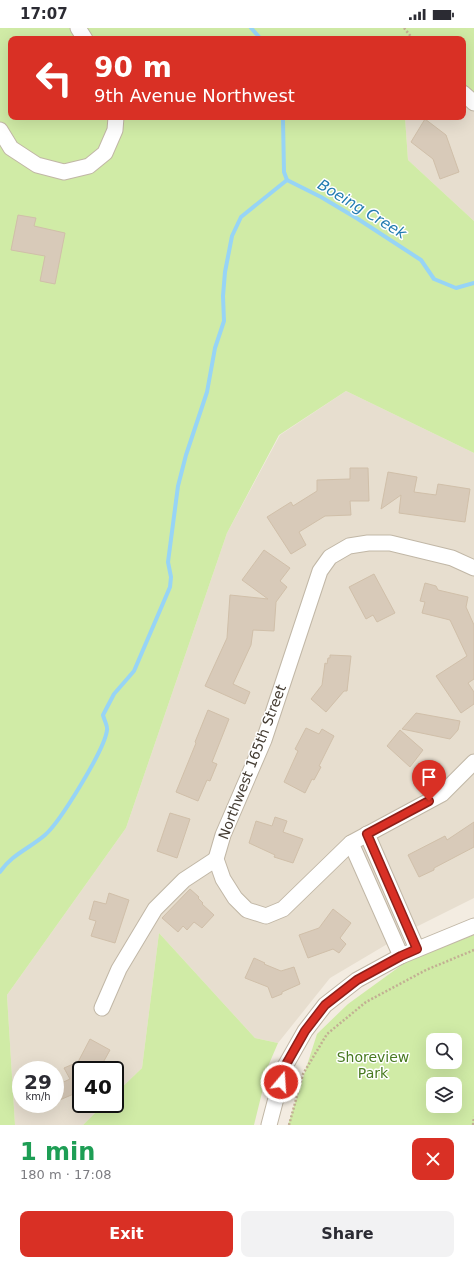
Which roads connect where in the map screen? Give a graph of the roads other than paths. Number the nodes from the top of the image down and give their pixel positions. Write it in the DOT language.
graph roads {
  1 [pos="466,96"];
  2 [pos="474,103"];
  3 [pos="116,120"];
  4 [pos="0,130"];
  5 [pos="474,568"];
  6 [pos="474,762"];
  7 [pos="367,834"];
  8 [pos="351,842"];
  9 [pos="216,859"];
  10 [pos="474,926"];
  11 [pos="417,949"];
  12 [pos="401,956"];
  13 [pos="102,1008"];
  14 [pos="269,1125"];
  1 -- 2 [label="street"];
  3 -- 4 [label="street"];
  5 -- 9 [label="street, Northwest 165th Street"];
  6 -- 7 [label="street"];
  7 -- 8 [label="street"];
  7 -- 11 [label="street"];
  8 -- 9 [label="street"];
  8 -- 12 [label="street"];
  9 -- 13 [label="street"];
  10 -- 11 [label="street"];
  11 -- 12 [label="street"];
  12 -- 14 [label="street"];
}
